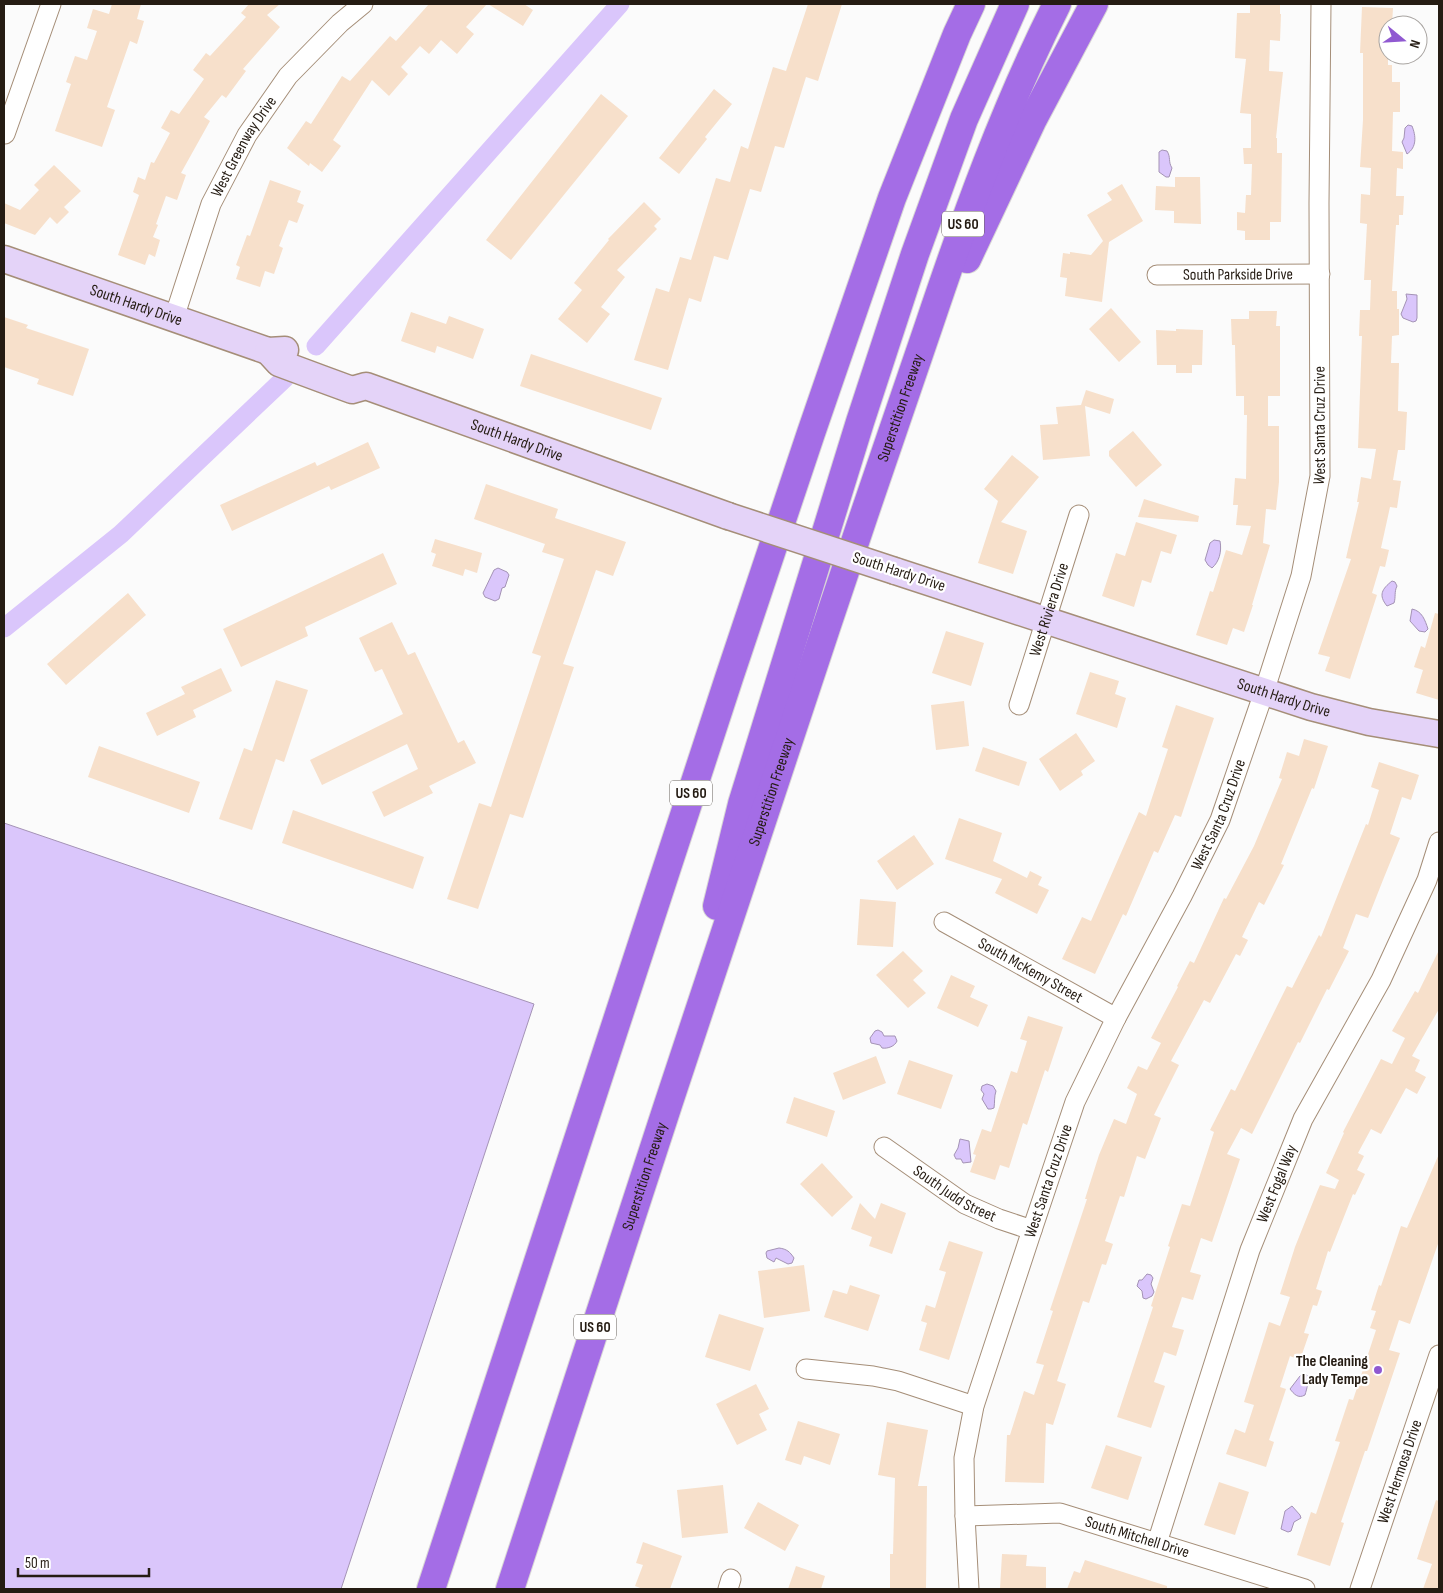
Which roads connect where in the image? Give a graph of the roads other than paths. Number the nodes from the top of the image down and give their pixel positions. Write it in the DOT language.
graph roads {
  1 [pos="51,4"];
  2 [pos="363,4"];
  3 [pos="971,4"];
  4 [pos="1016,4"];
  5 [pos="1057,4"];
  6 [pos="1094,4"];
  7 [pos="1321,4"];
  8 [pos="5,134"];
  9 [pos="4,260"];
  10 [pos="1320,274"];
  11 [pos="1157,275"];
  12 [pos="174,318"];
  13 [pos="885,451"];
  14 [pos="1079,515"];
  15 [pos="1045,619"];
  16 [pos="1264,692"];
  17 [pos="1019,705"];
  18 [pos="1439,734"];
  19 [pos="1439,842"];
  20 [pos="944,922"];
  21 [pos="1116,1018"];
  22 [pos="680,1066"];
  23 [pos="884,1146"];
  24 [pos="1032,1230"];
  25 [pos="1439,1355"];
  26 [pos="806,1369"];
  27 [pos="974,1406"];
  28 [pos="965,1516"];
  29 [pos="1157,1543"];
  30 [pos="431,1589"];
  31 [pos="510,1589"];
  32 [pos="969,1589"];
  33 [pos="1305,1589"];
  34 [pos="1360,1589"];
  1 -- 8 [label="street"];
  2 -- 12 [label="street, West Greenway Drive"];
  3 -- 30 [label="highway, US 60"];
  4 -- 22 [label="highway"];
  5 -- 13 [label="highway, Superstition Freeway / US 60"];
  6 -- 13 [label="highway"];
  7 -- 10 [label="street, West Santa Cruz Drive"];
  9 -- 12 [label="street, South Hardy Drive"];
  10 -- 11 [label="street, South Parkside Drive"];
  10 -- 16 [label="street, West Santa Cruz Drive"];
  12 -- 15 [label="street, South Hardy Drive, bridge"];
  13 -- 22 [label="highway, Superstition Freeway / US 60"];
  14 -- 15 [label="street, West Riviera Drive"];
  15 -- 16 [label="street, South Hardy Drive"];
  15 -- 17 [label="street, West Riviera Drive"];
  16 -- 18 [label="street, South Hardy Drive"];
  16 -- 21 [label="street, West Santa Cruz Drive"];
  19 -- 29 [label="street, West Fogal Way"];
  20 -- 21 [label="street, South McKemy Street"];
  21 -- 24 [label="street, West Santa Cruz Drive"];
  22 -- 31 [label="highway, Superstition Freeway / US 60"];
  23 -- 24 [label="street, South Judd Street"];
  24 -- 27 [label="street, West Santa Cruz Drive"];
  25 -- 34 [label="street, West Hermosa Drive"];
  26 -- 27 [label="street"];
  27 -- 28 [label="street, West Santa Cruz Drive"];
  28 -- 29 [label="street, South Mitchell Drive"];
  28 -- 32 [label="street, West Santa Cruz Drive"];
  29 -- 33 [label="street, South Mitchell Drive"];
}
